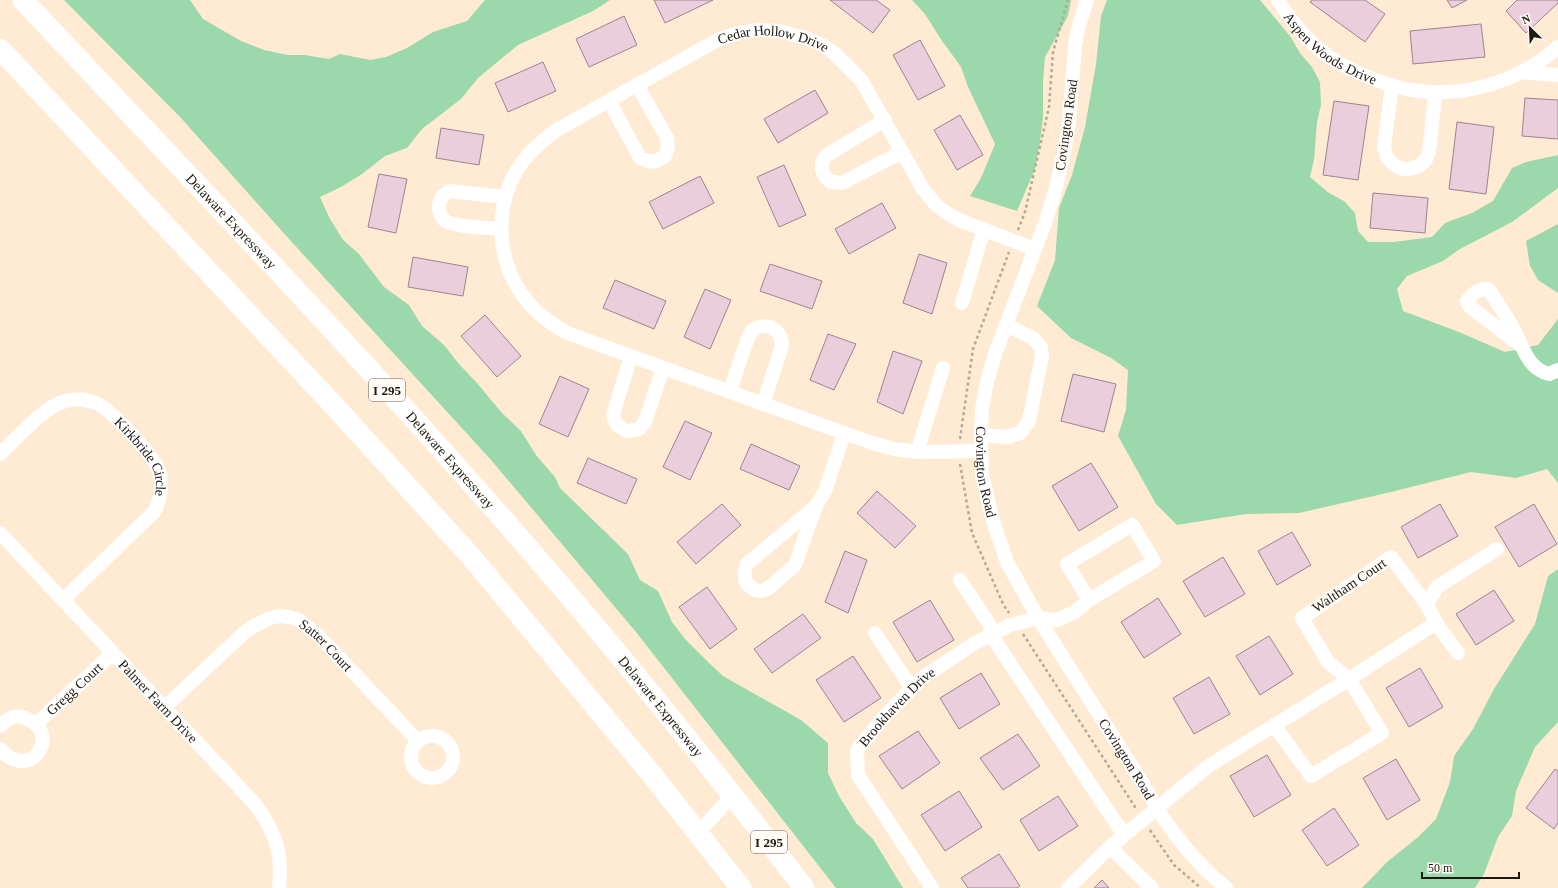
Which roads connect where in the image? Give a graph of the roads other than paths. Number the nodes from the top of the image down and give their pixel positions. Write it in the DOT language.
graph roads {
  1 [pos="23,0"];
  2 [pos="1088,0"];
  3 [pos="1278,0"];
  4 [pos="1558,47"];
  5 [pos="0,49"];
  6 [pos="1521,72"];
  7 [pos="1558,75"];
  8 [pos="637,85"];
  9 [pos="1392,85"];
  10 [pos="1435,92"];
  11 [pos="609,101"];
  12 [pos="885,120"];
  13 [pos="902,152"];
  14 [pos="505,197"];
  15 [pos="501,229"];
  16 [pos="984,229"];
  17 [pos="1034,249"];
  18 [pos="962,303"];
  19 [pos="1006,325"];
  20 [pos="1521,346"];
  21 [pos="631,356"];
  22 [pos="663,368"];
  23 [pos="943,368"];
  24 [pos="1558,370"];
  25 [pos="730,392"];
  26 [pos="763,404"];
  27 [pos="844,434"];
  28 [pos="980,435"];
  29 [pos="981,451"];
  30 [pos="917,452"];
  31 [pos="0,454"];
  32 [pos="816,506"];
  33 [pos="0,533"];
  34 [pos="1497,549"];
  35 [pos="960,580"];
  36 [pos="63,600"];
  37 [pos="1089,600"];
  38 [pos="1427,605"];
  39 [pos="1038,618"];
  40 [pos="1436,623"];
  41 [pos="875,633"];
  42 [pos="993,634"];
  43 [pos="113,653"];
  44 [pos="1458,653"];
  45 [pos="1349,679"];
  46 [pos="912,689"];
  47 [pos="165,707"];
  48 [pos="36,724"];
  49 [pos="1274,725"];
  50 [pos="0,726"];
  51 [pos="418,741"];
  52 [pos="0,749"];
  53 [pos="733,795"];
  54 [pos="1156,808"];
  55 [pos="698,832"];
  56 [pos="1124,835"];
  57 [pos="1110,847"];
  58 [pos="279,888"];
  59 [pos="742,888"];
  60 [pos="804,888"];
  61 [pos="932,888"];
  62 [pos="1068,888"];
  63 [pos="1152,888"];
  64 [pos="1226,888"];
  1 -- 53 [label="highway, Delaware Expressway / I 295"];
  2 -- 17 [label="street, Covington Road"];
  3 -- 9 [label="street, Aspen Woods Drive"];
  4 -- 6 [label="street, Aspen Woods Drive"];
  5 -- 55 [label="highway"];
  6 -- 7 [label="street"];
  6 -- 10 [label="street, Aspen Woods Drive"];
  8 -- 11 [label="street, Cedar Hollow Drive"];
  8 -- 11 [label="street"];
  8 -- 12 [label="street, Cedar Hollow Drive"];
  9 -- 10 [label="street, Aspen Woods Drive"];
  9 -- 10 [label="street, Aspen Woods Drive"];
  11 -- 14 [label="street, Cedar Hollow Drive"];
  12 -- 13 [label="street, Cedar Hollow Drive"];
  12 -- 13 [label="street"];
  13 -- 16 [label="street, Cedar Hollow Drive"];
  14 -- 15 [label="street, Cedar Hollow Drive"];
  14 -- 15 [label="street"];
  15 -- 21 [label="street, Cedar Hollow Drive"];
  16 -- 17 [label="street, Cedar Hollow Drive"];
  16 -- 18 [label="street"];
  17 -- 19 [label="street, Covington Road"];
  19 -- 28 [label="street, Covington Road"];
  19 -- 28 [label="street"];
  20 -- 24 [label="street"];
  21 -- 22 [label="street, Cedar Hollow Drive"];
  21 -- 22 [label="street"];
  22 -- 25 [label="street, Cedar Hollow Drive"];
  23 -- 30 [label="street"];
  25 -- 26 [label="street, Cedar Hollow Drive"];
  25 -- 26 [label="street"];
  26 -- 27 [label="street, Cedar Hollow Drive"];
  27 -- 30 [label="street, Cedar Hollow Drive"];
  27 -- 32 [label="street"];
  28 -- 29 [label="street, Covington Road"];
  29 -- 30 [label="street, Cedar Hollow Drive"];
  29 -- 39 [label="street, Covington Road"];
  31 -- 36 [label="street, Kirkbride Circle"];
  32 -- 32 [label="street"];
  33 -- 36 [label="street, Palmer Farm Drive"];
  34 -- 38 [label="street"];
  35 -- 42 [label="street"];
  36 -- 43 [label="street, Palmer Farm Drive"];
  37 -- 37 [label="street"];
  37 -- 39 [label="street"];
  38 -- 40 [label="street, Waltham Court"];
  38 -- 45 [label="street, Waltham Court"];
  39 -- 42 [label="street, Brookhaven Drive"];
  39 -- 54 [label="street, Covington Road"];
  40 -- 44 [label="street, Waltham Court"];
  40 -- 45 [label="street"];
  41 -- 46 [label="street"];
  42 -- 46 [label="street, Brookhaven Drive"];
  42 -- 56 [label="street"];
  43 -- 47 [label="street, Palmer Farm Drive"];
  43 -- 48 [label="street, Gregg Court"];
  45 -- 49 [label="street"];
  45 -- 49 [label="street, Waltham Court"];
  46 -- 61 [label="street, Brookhaven Drive"];
  47 -- 51 [label="street, Satter Court"];
  47 -- 58 [label="street, Palmer Farm Drive"];
  48 -- 50 [label="street, Gregg Court"];
  48 -- 52 [label="street, Gregg Court"];
  49 -- 54 [label="street"];
  53 -- 55 [label="street"];
  53 -- 60 [label="highway, Delaware Expressway / I 295"];
  54 -- 56 [label="street"];
  54 -- 64 [label="street, Covington Road"];
  55 -- 59 [label="highway"];
  56 -- 57 [label="street"];
  57 -- 62 [label="street"];
  57 -- 63 [label="street"];
}
